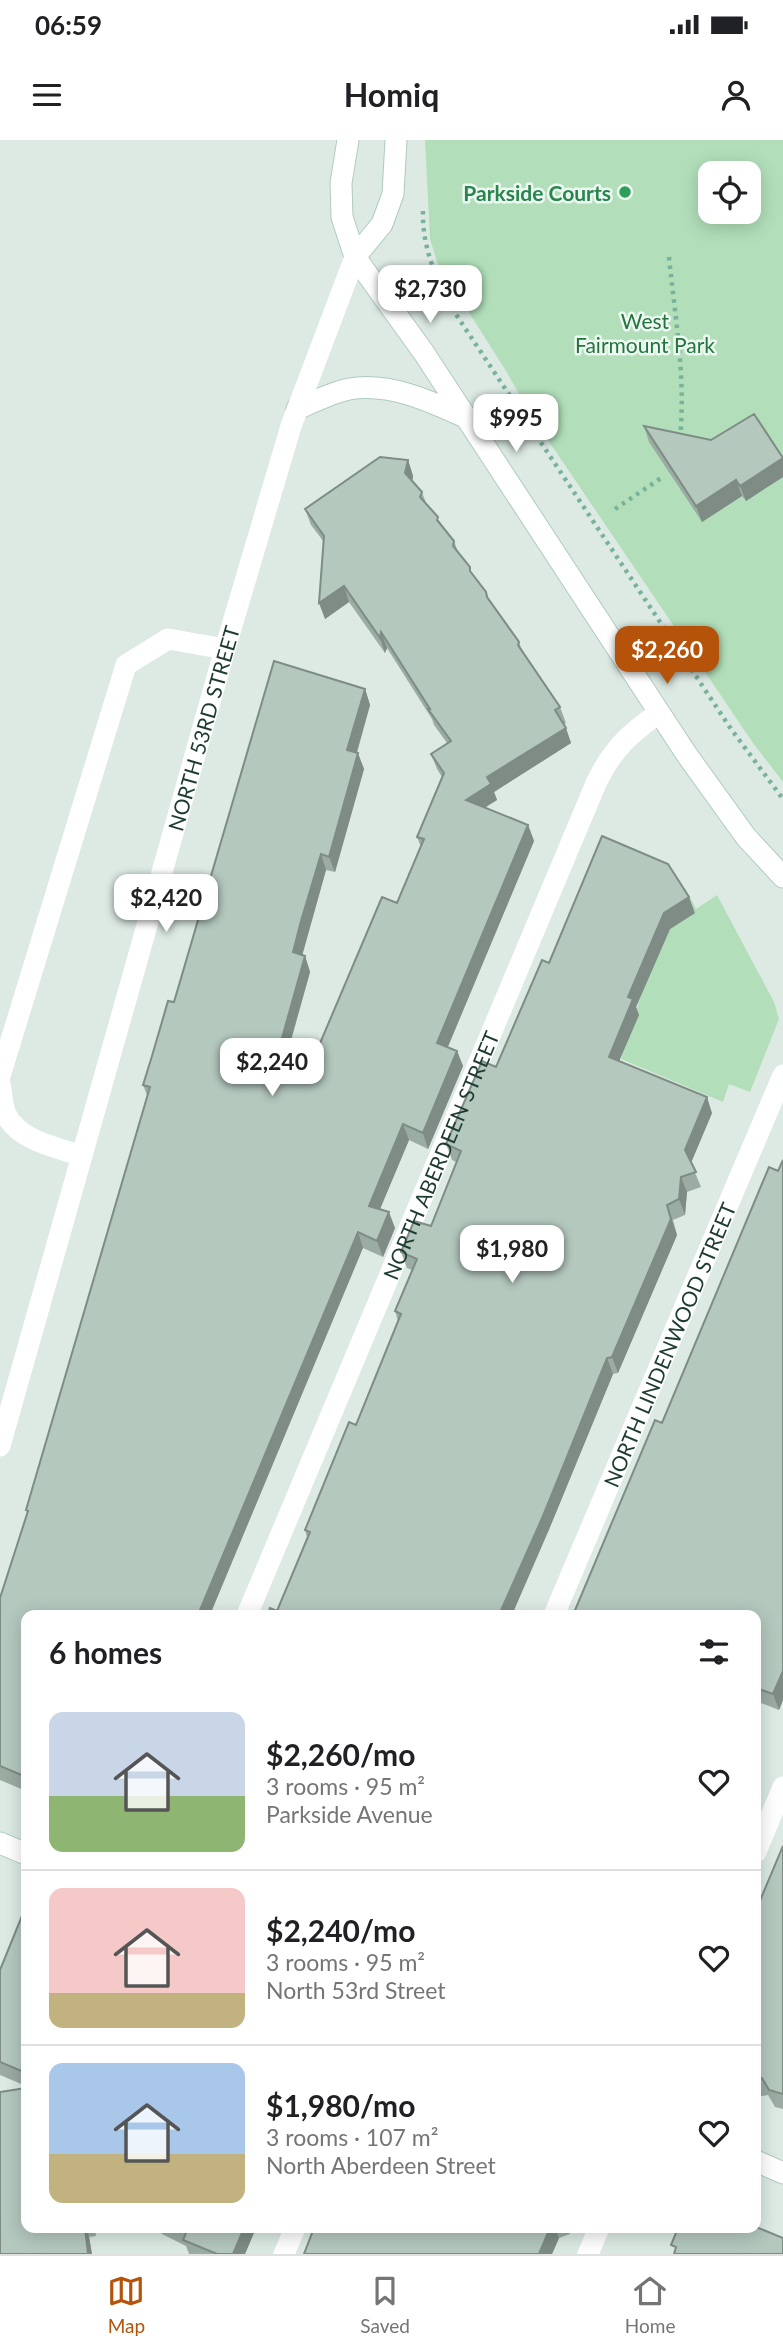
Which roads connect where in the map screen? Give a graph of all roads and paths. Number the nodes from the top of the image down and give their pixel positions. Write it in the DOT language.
graph roads {
  1 [pos="348,140"];
  2 [pos="396,140"];
  3 [pos="423,208"];
  4 [pos="355,257"];
  5 [pos="668,257"];
  6 [pos="297,410"];
  7 [pos="467,418"];
  8 [pos="680,442"];
  9 [pos="664,476"];
  10 [pos="615,509"];
  11 [pos="225,649"];
  12 [pos="659,713"];
  13 [pos="783,799"];
  14 [pos="783,877"];
  15 [pos="783,1075"];
  16 [pos="0,1076"];
  17 [pos="0,1084"];
  18 [pos="82,1156"];
  19 [pos="0,1446"];
  20 [pos="249,1610"];
  21 [pos="556,1610"];
  22 [pos="783,1787"];
  23 [pos="761,1840"];
  24 [pos="0,1843"];
  25 [pos="21,1852"];
  26 [pos="761,2163"];
  27 [pos="783,2172"];
  28 [pos="293,2233"];
  29 [pos="597,2233"];
  30 [pos="284,2254"];
  31 [pos="588,2254"];
  1 -- 4 [label="street"];
  2 -- 4 [label="street, NORTH 53RD STREET"];
  3 -- 13 [label="path"];
  4 -- 6 [label="street, NORTH 53RD STREET"];
  4 -- 7 [label="street"];
  5 -- 8 [label="path"];
  6 -- 7 [label="street"];
  6 -- 11 [label="street, NORTH 53RD STREET"];
  7 -- 12 [label="street"];
  9 -- 10 [label="path"];
  11 -- 16 [label="street"];
  11 -- 18 [label="street, NORTH 53RD STREET"];
  12 -- 14 [label="street"];
  12 -- 20 [label="street, NORTH ABERDEEN STREET"];
  15 -- 21 [label="street, NORTH LINDENWOOD STREET"];
  17 -- 18 [label="street"];
  18 -- 19 [label="street, NORTH 53RD STREET"];
  22 -- 23 [label="street"];
  24 -- 25 [label="street"];
  26 -- 27 [label="street"];
  28 -- 30 [label="street"];
  29 -- 31 [label="street"];
}
